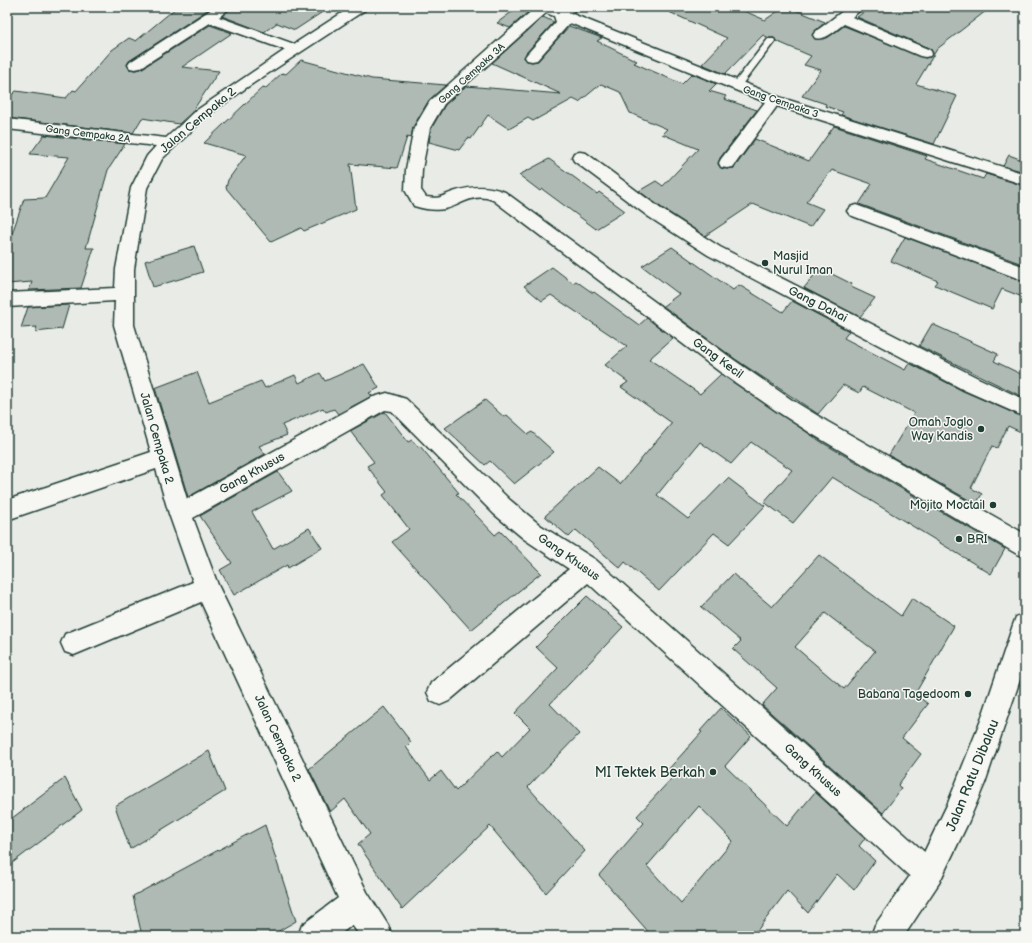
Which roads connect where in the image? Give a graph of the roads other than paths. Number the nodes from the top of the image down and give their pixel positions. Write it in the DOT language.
graph roads {
  1 [pos="224,7"];
  2 [pos="360,7"];
  3 [pos="543,7"];
  4 [pos="566,10"];
  5 [pos="851,10"];
  6 [pos="209,18"];
  7 [pos="820,35"];
  8 [pos="771,41"];
  9 [pos="295,49"];
  10 [pos="925,53"];
  11 [pos="532,57"];
  12 [pos="135,66"];
  13 [pos="737,85"];
  14 [pos="774,100"];
  15 [pos="7,124"];
  16 [pos="169,143"];
  17 [pos="580,157"];
  18 [pos="727,163"];
  19 [pos="1025,180"];
  20 [pos="416,198"];
  21 [pos="856,211"];
  22 [pos="1025,274"];
  23 [pos="124,294"];
  24 [pos="7,300"];
  25 [pos="1025,409"];
  26 [pos="162,458"];
  27 [pos="7,510"];
  28 [pos="180,514"];
  29 [pos="1025,546"];
  30 [pos="588,568"];
  31 [pos="207,588"];
  32 [pos="1025,625"];
  33 [pos="74,643"];
  34 [pos="440,692"];
  35 [pos="928,874"];
  36 [pos="356,903"];
  37 [pos="888,935"];
  38 [pos="313,936"];
  39 [pos="377,936"];
  1 -- 6 [label="street"];
  2 -- 9 [label="street, Jalan Cempaka 2"];
  3 -- 4 [label="street, Gang Cempaka 3"];
  3 -- 20 [label="street, Gang Cempaka 3A"];
  4 -- 11 [label="street"];
  4 -- 13 [label="street, Gang Cempaka 3"];
  5 -- 7 [label="street"];
  5 -- 10 [label="street"];
  6 -- 9 [label="street"];
  6 -- 12 [label="street"];
  8 -- 13 [label="lane"];
  9 -- 16 [label="street, Jalan Cempaka 2"];
  13 -- 14 [label="street, Gang Cempaka 3"];
  14 -- 18 [label="street"];
  14 -- 19 [label="street, Gang Cempaka 3"];
  15 -- 16 [label="street, Gang Cempaka 2A"];
  16 -- 23 [label="street, Jalan Cempaka 2"];
  17 -- 25 [label="street, Gang Dahai"];
  20 -- 29 [label="street, Gang Kecil"];
  21 -- 22 [label="street"];
  23 -- 24 [label="street"];
  23 -- 26 [label="street, Jalan Cempaka 2"];
  26 -- 27 [label="street"];
  26 -- 28 [label="street, Jalan Cempaka 2"];
  28 -- 30 [label="street, Gang Khusus"];
  28 -- 31 [label="street, Jalan Cempaka 2"];
  30 -- 34 [label="street"];
  30 -- 35 [label="street, Gang Khusus"];
  31 -- 33 [label="street"];
  31 -- 36 [label="street, Jalan Cempaka 2"];
  32 -- 35 [label="street, Jalan Ratu Dibalau"];
  35 -- 37 [label="street, Jalan Ratu Dibalau"];
  36 -- 38 [label="street"];
  36 -- 39 [label="street, Jalan Cempaka 2"];
}
